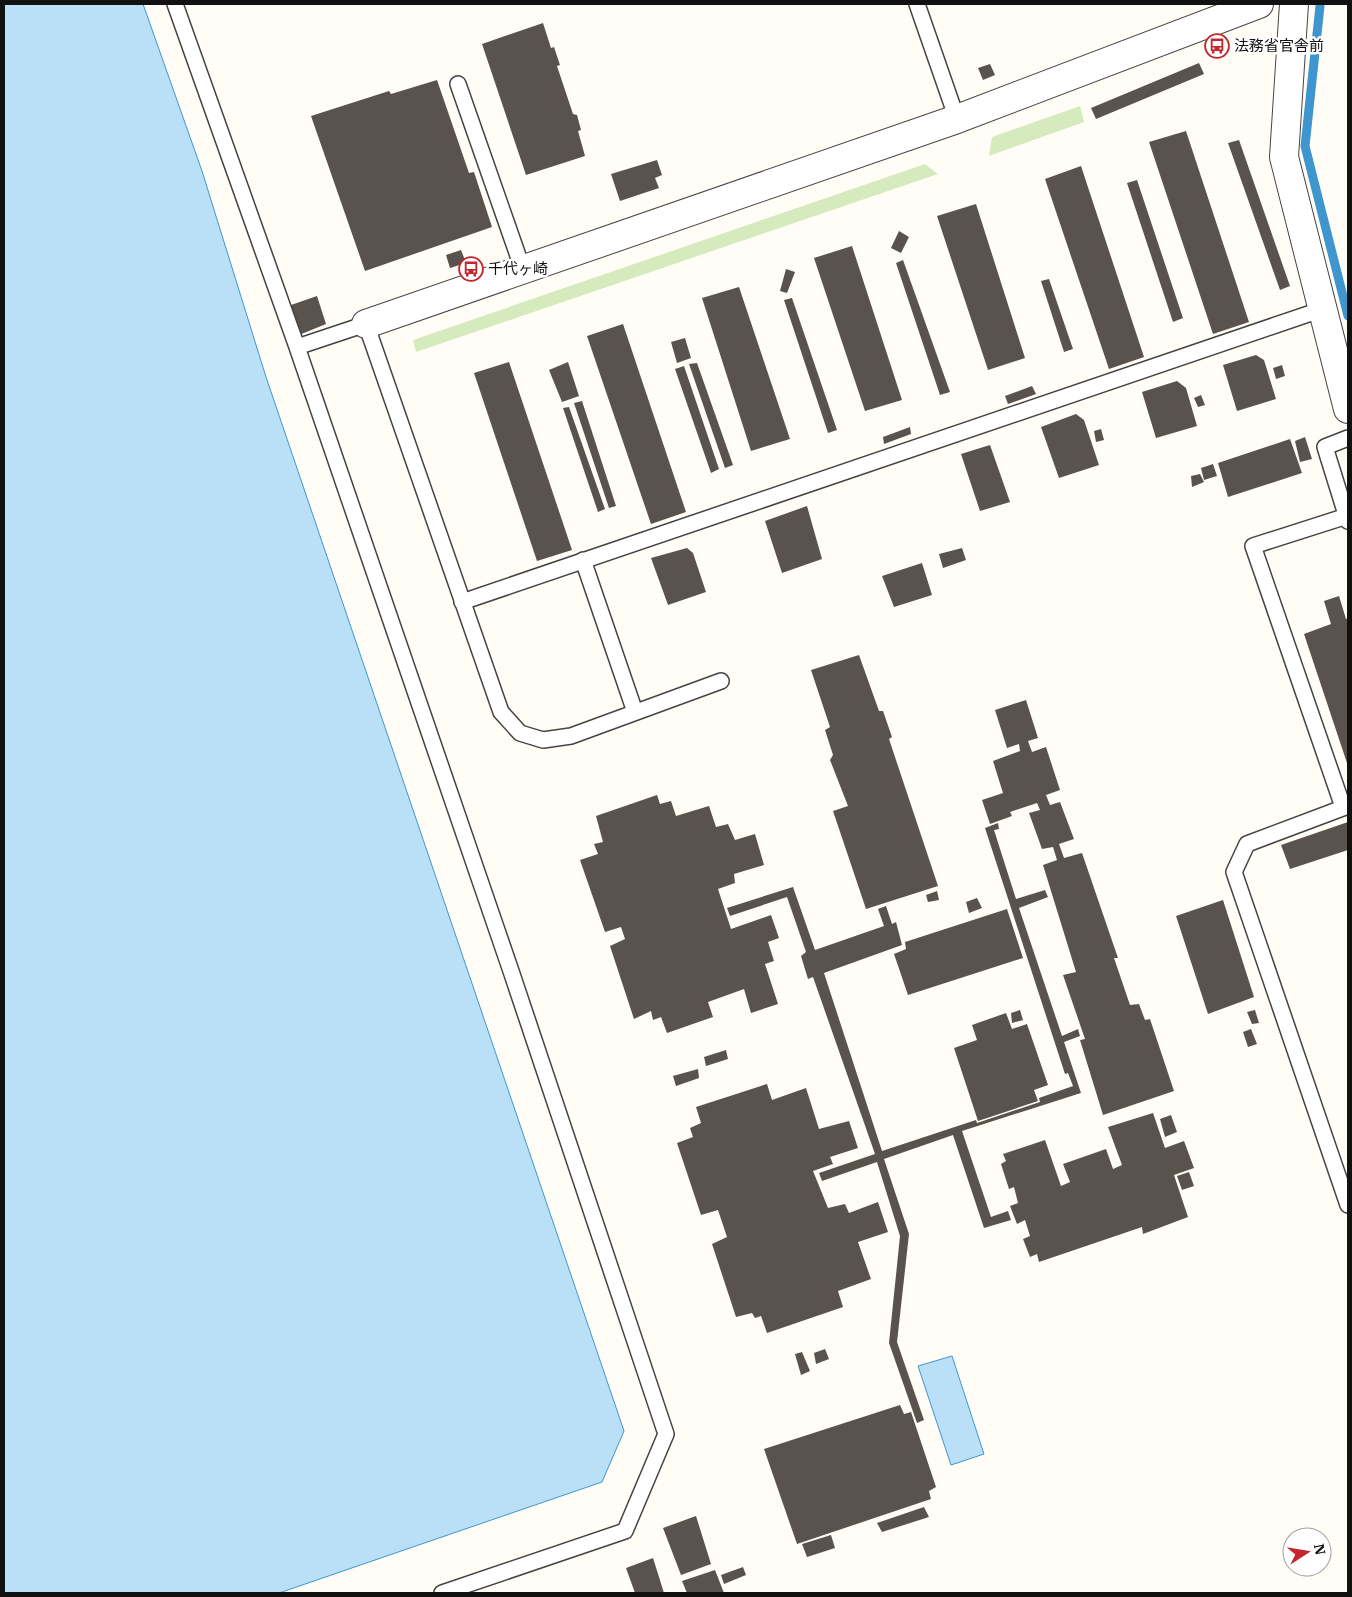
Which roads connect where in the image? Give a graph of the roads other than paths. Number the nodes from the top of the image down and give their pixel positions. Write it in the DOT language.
graph roads {
  1 [pos="175,4"];
  2 [pos="917,4"];
  3 [pos="1259,4"];
  4 [pos="1294,4"];
  5 [pos="458,84"];
  6 [pos="957,119"];
  7 [pos="523,270"];
  8 [pos="1323,309"];
  9 [pos="366,324"];
  10 [pos="297,347"];
  11 [pos="1348,409"];
  12 [pos="1348,438"];
  13 [pos="1348,518"];
  14 [pos="583,560"];
  15 [pos="462,602"];
  16 [pos="721,682"];
  17 [pos="635,712"];
  18 [pos="1346,807"];
  19 [pos="1348,1206"];
  20 [pos="442,1593"];
  1 -- 10 [label="lane"];
  2 -- 6 [label="lane"];
  3 -- 6 [label="street"];
  4 -- 8 [label="street"];
  5 -- 7 [label="lane"];
  6 -- 7 [label="street"];
  7 -- 9 [label="street"];
  8 -- 11 [label="street"];
  8 -- 14 [label="lane"];
  9 -- 10 [label="lane"];
  9 -- 15 [label="lane"];
  10 -- 20 [label="lane"];
  12 -- 13 [label="lane"];
  13 -- 18 [label="lane"];
  14 -- 15 [label="lane"];
  14 -- 17 [label="lane"];
  15 -- 17 [label="lane"];
  16 -- 17 [label="lane"];
  18 -- 19 [label="lane"];
}
